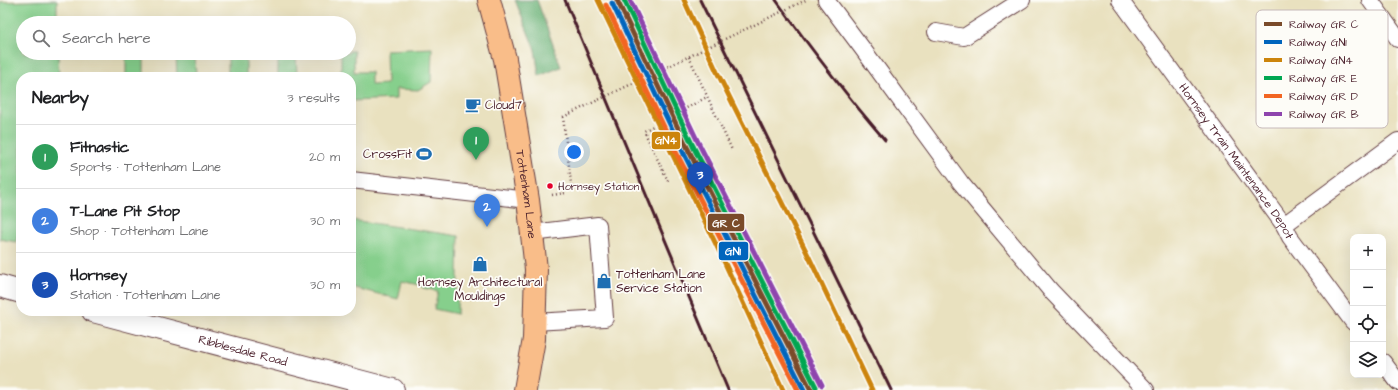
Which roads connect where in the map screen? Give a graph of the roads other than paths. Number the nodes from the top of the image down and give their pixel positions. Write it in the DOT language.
graph roads {
  1 [pos="489,0"];
  2 [pos="826,0"];
  3 [pos="1022,0"];
  4 [pos="1120,0"];
  5 [pos="1370,0"];
  6 [pos="1377,10"];
  7 [pos="1388,25"];
  8 [pos="936,32"];
  9 [pos="1398,39"];
  10 [pos="1398,141"];
  11 [pos="356,181"];
  12 [pos="528,200"];
  13 [pos="1284,225"];
  14 [pos="532,233"];
  15 [pos="0,286"];
  16 [pos="16,291"];
  17 [pos="113,316"];
  18 [pos="1350,318"];
  19 [pos="534,322"];
  20 [pos="1386,366"];
  21 [pos="1398,382"];
  22 [pos="393,390"];
  23 [pos="525,390"];
  24 [pos="1146,390"];
  1 -- 12 [label="main road, Tottenham Lane"];
  2 -- 24 [label="lane"];
  3 -- 8 [label="lane"];
  4 -- 13 [label="lane, Hornsey Train Maintenance Depot"];
  5 -- 6 [label="lane"];
  7 -- 9 [label="lane"];
  10 -- 13 [label="lane"];
  11 -- 12 [label="lane"];
  12 -- 14 [label="main road, Tottenham Lane"];
  13 -- 18 [label="lane, Hornsey Train Maintenance Depot"];
  14 -- 19 [label="main road, Tottenham Lane"];
  14 -- 19 [label="lane"];
  15 -- 16 [label="street"];
  17 -- 22 [label="street, Ribblesdale Road"];
  19 -- 23 [label="main road, Tottenham Lane"];
  20 -- 21 [label="lane"];
}
